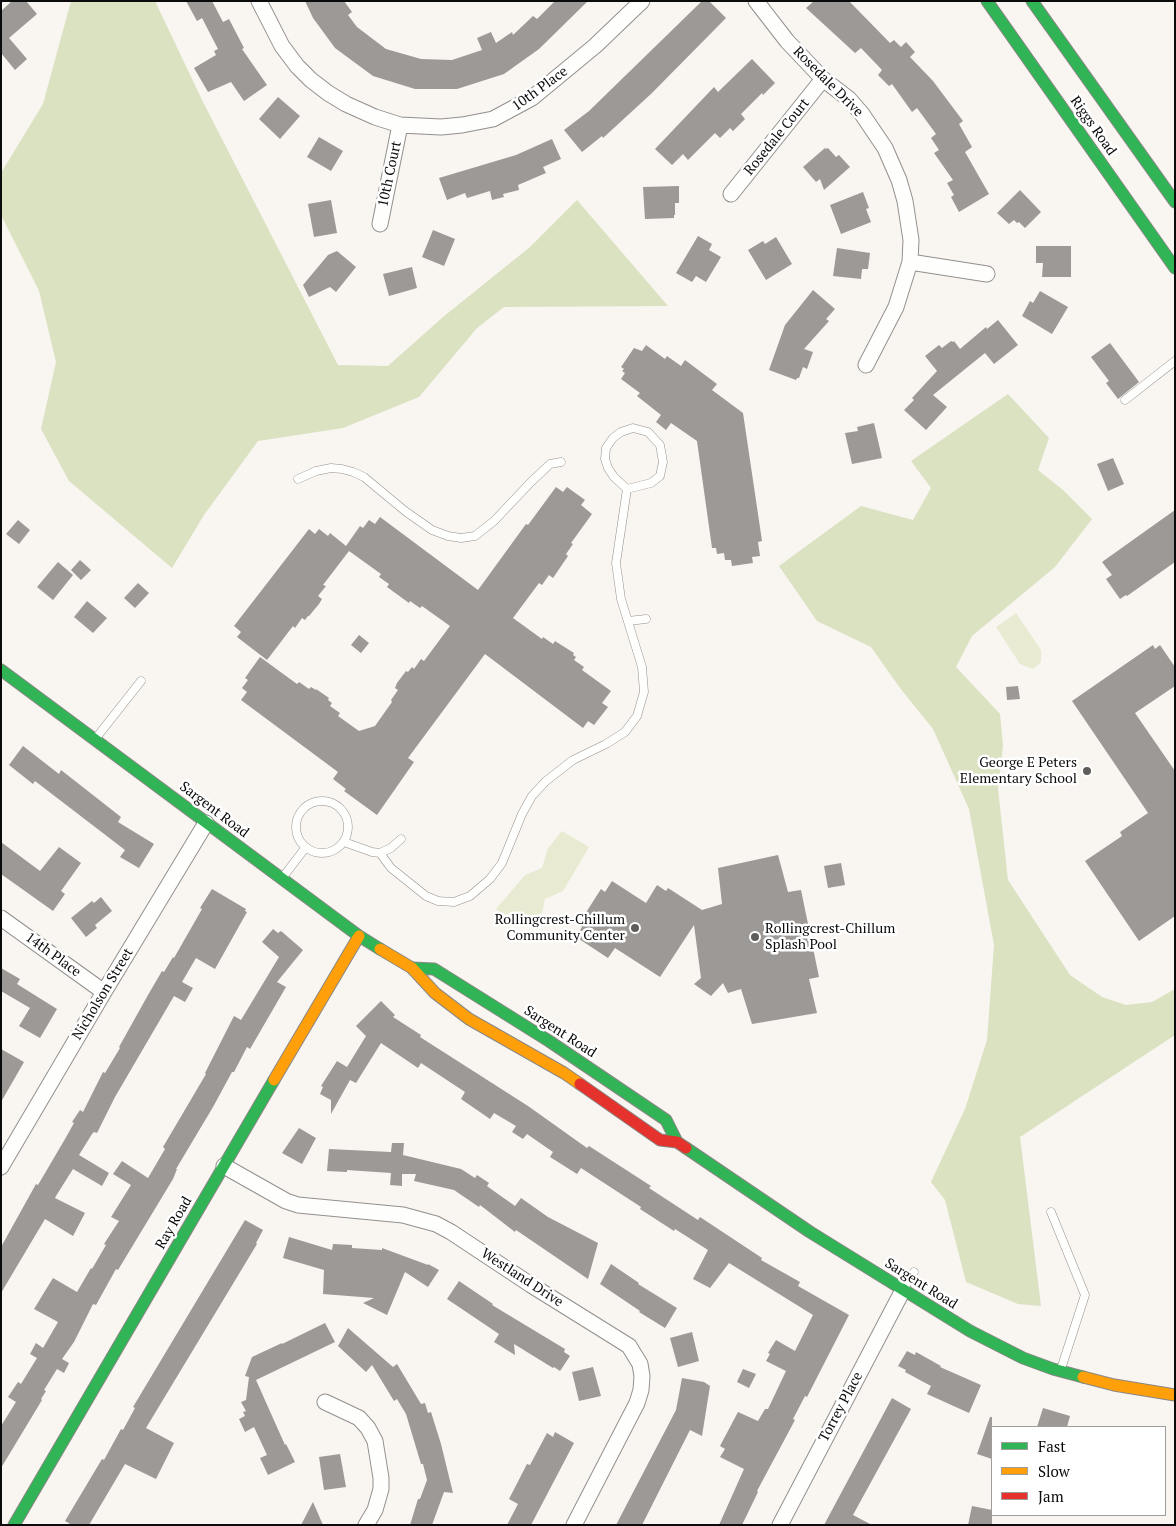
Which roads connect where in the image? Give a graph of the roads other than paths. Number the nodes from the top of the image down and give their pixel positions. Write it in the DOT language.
graph roads {
  1 [pos="259,1"];
  2 [pos="642,1"];
  3 [pos="756,1"];
  4 [pos="986,1"];
  5 [pos="1032,1"];
  6 [pos="823,79"];
  7 [pos="400,125"];
  8 [pos="731,194"];
  9 [pos="1175,202"];
  10 [pos="380,224"];
  11 [pos="910,262"];
  12 [pos="1175,268"];
  13 [pos="987,274"];
  14 [pos="1175,362"];
  15 [pos="866,365"];
  16 [pos="1125,400"];
  17 [pos="561,462"];
  18 [pos="298,479"];
  19 [pos="627,489"];
  20 [pos="646,619"];
  21 [pos="628,621"];
  22 [pos="1,670"];
  23 [pos="141,681"];
  24 [pos="95,740"];
  25 [pos="206,822"];
  26 [pos="401,839"];
  27 [pos="344,842"];
  28 [pos="306,847"];
  29 [pos="380,853"];
  30 [pos="282,878"];
  31 [pos="1,918"];
  32 [pos="359,936"];
  33 [pos="412,968"];
  34 [pos="104,992"];
  35 [pos="676,1142"];
  36 [pos="224,1166"];
  37 [pos="1,1167"];
  38 [pos="1051,1212"];
  39 [pos="914,1272"];
  40 [pos="903,1290"];
  41 [pos="1060,1371"];
  42 [pos="1175,1395"];
  43 [pos="326,1402"];
  44 [pos="14,1525"];
  45 [pos="366,1525"];
  46 [pos="574,1525"];
  47 [pos="780,1525"];
  1 -- 7 [label="street, 10th Place"];
  2 -- 7 [label="street, 10th Place"];
  3 -- 6 [label="street, Rosedale Drive"];
  4 -- 12 [label="main road, Riggs Road"];
  5 -- 9 [label="main road, Riggs Road"];
  6 -- 8 [label="street, Rosedale Court"];
  6 -- 11 [label="street, Rosedale Drive"];
  7 -- 10 [label="street, 10th Court"];
  11 -- 13 [label="street"];
  11 -- 15 [label="street, Rosedale Drive"];
  14 -- 16 [label="lane"];
  17 -- 18 [label="lane"];
  19 -- 19 [label="lane"];
  19 -- 21 [label="lane"];
  20 -- 21 [label="lane"];
  21 -- 29 [label="lane"];
  22 -- 24 [label="main road, Sargent Road"];
  23 -- 24 [label="lane"];
  24 -- 25 [label="main road, Sargent Road"];
  25 -- 30 [label="main road, Sargent Road"];
  25 -- 34 [label="street, Nicholson Street"];
  26 -- 29 [label="lane"];
  27 -- 28 [label="lane"];
  27 -- 28 [label="lane"];
  27 -- 29 [label="lane"];
  28 -- 30 [label="lane"];
  30 -- 32 [label="main road, Sargent Road"];
  31 -- 34 [label="street, 14th Place"];
  32 -- 33 [label="main road, Sargent Road"];
  32 -- 36 [label="main road, Ray Road"];
  33 -- 35 [label="main road, Sargent Road"];
  33 -- 35 [label="main road, Sargent Road"];
  34 -- 37 [label="street, Nicholson Street"];
  35 -- 40 [label="main road, Sargent Road"];
  36 -- 44 [label="main road, Ray Road"];
  36 -- 46 [label="street, Westland Drive"];
  38 -- 41 [label="lane"];
  39 -- 40 [label="lane"];
  40 -- 41 [label="main road, Sargent Road"];
  40 -- 47 [label="street, Torrey Place"];
  41 -- 42 [label="main road, Sargent Road"];
  43 -- 45 [label="street"];
}
